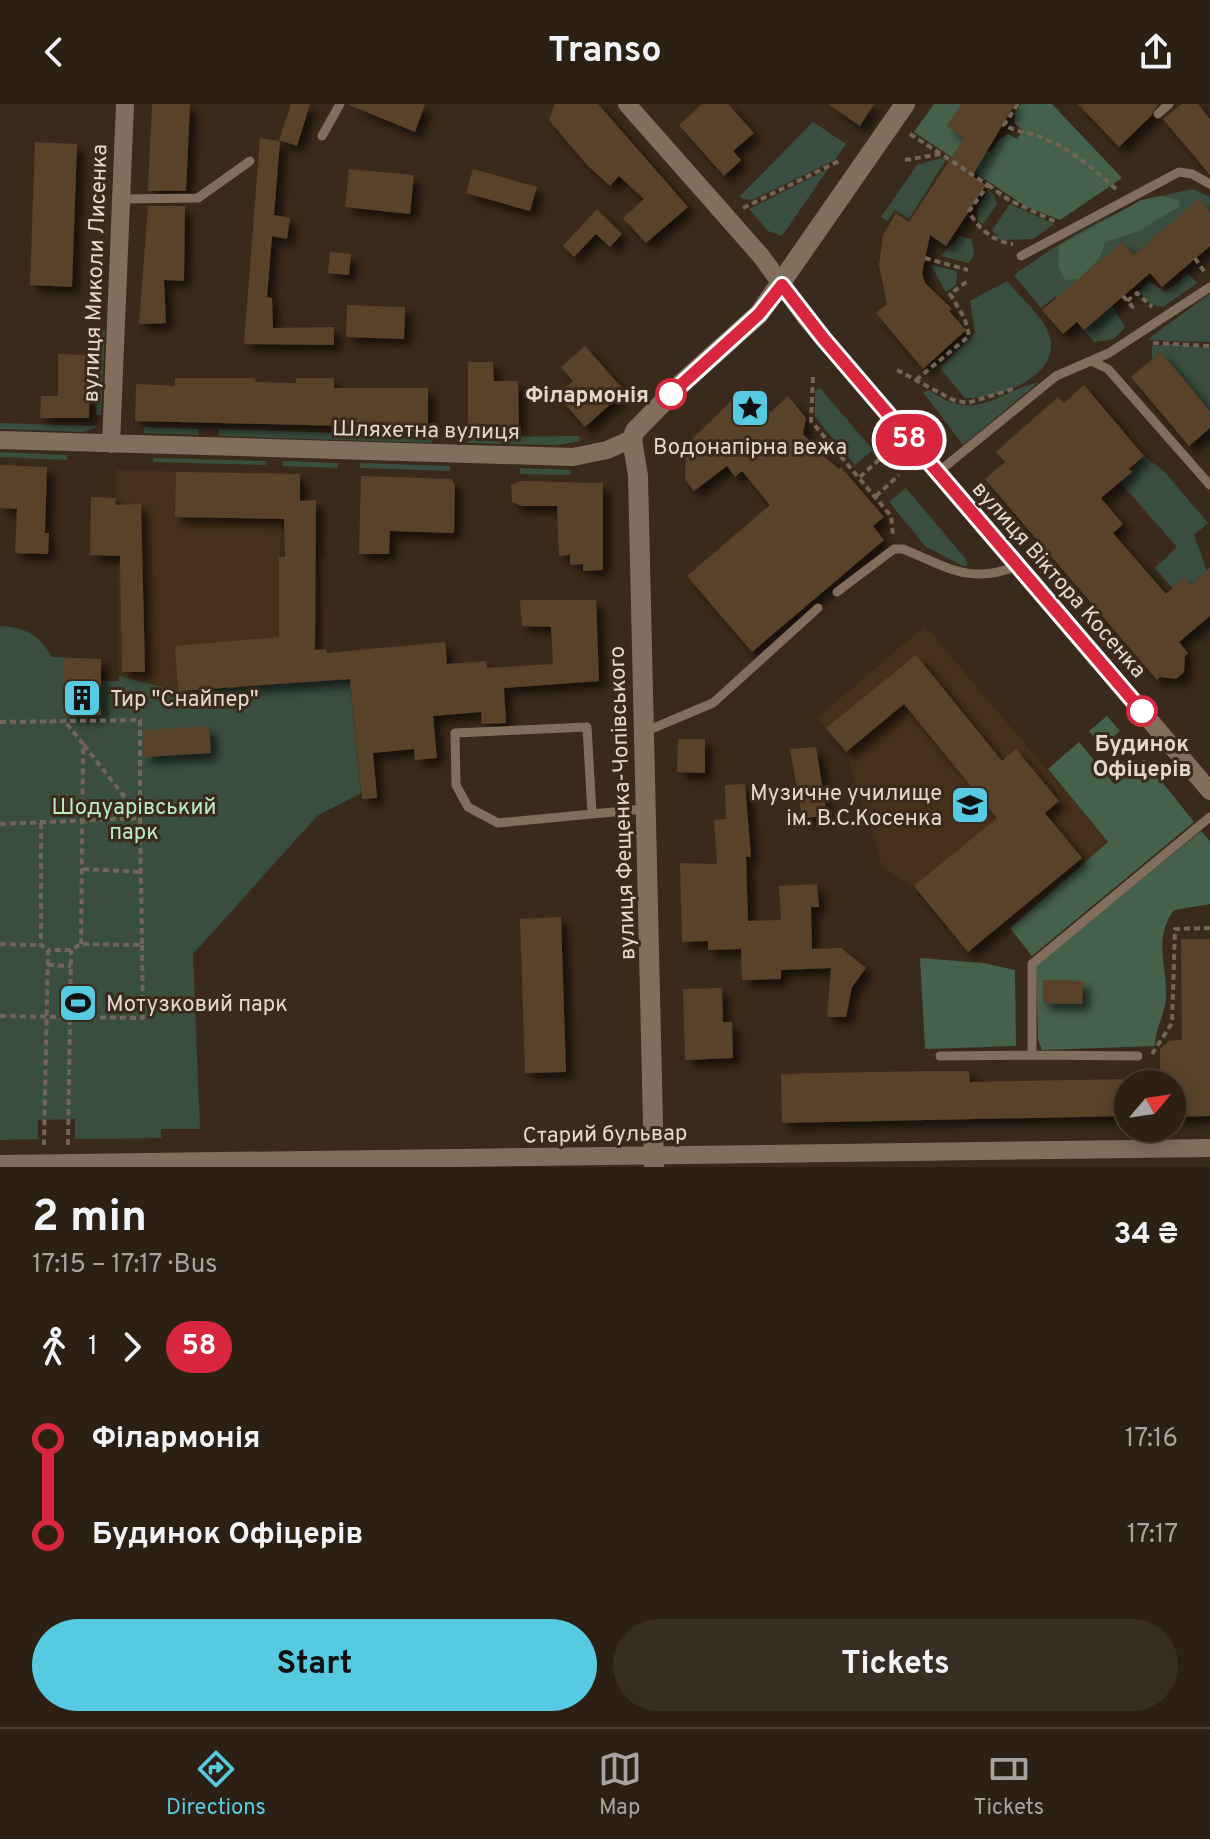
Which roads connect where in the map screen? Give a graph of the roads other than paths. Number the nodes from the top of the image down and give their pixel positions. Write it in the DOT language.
graph roads {
  1 [pos="125,104"];
  2 [pos="340,104"];
  3 [pos="627,104"];
  4 [pos="905,104"];
  5 [pos="1169,104"];
  6 [pos="1158,114"];
  7 [pos="322,136"];
  8 [pos="250,161"];
  9 [pos="1210,184"];
  10 [pos="121,199"];
  11 [pos="1021,256"];
  12 [pos="1209,282"];
  13 [pos="782,285"];
  14 [pos="1091,361"];
  15 [pos="632,439"];
  16 [pos="0,440"];
  17 [pos="111,444"];
  18 [pos="937,473"];
  19 [pos="1210,485"];
  20 [pos="1017,566"];
  21 [pos="837,592"];
  22 [pos="818,608"];
  23 [pos="644,732"];
  24 [pos="1210,791"];
  25 [pos="645,809"];
  26 [pos="592,813"];
  27 [pos="1210,817"];
  28 [pos="1032,1055"];
  29 [pos="940,1056"];
  30 [pos="1138,1056"];
  31 [pos="1210,1148"];
  32 [pos="654,1162"];
  33 [pos="0,1164"];
  1 -- 10 [label="street, вулиця Миколи Лисенка"];
  2 -- 7 [label="lane"];
  3 -- 13 [label="street, вулиця Віктора Косенка"];
  4 -- 13 [label="street"];
  5 -- 6 [label="lane"];
  8 -- 10 [label="lane"];
  9 -- 11 [label="lane"];
  10 -- 17 [label="street, вулиця Миколи Лисенка"];
  12 -- 14 [label="lane"];
  13 -- 15 [label="street"];
  13 -- 18 [label="street, вулиця Віктора Косенка"];
  14 -- 18 [label="lane"];
  14 -- 19 [label="lane"];
  15 -- 17 [label="street, Шляхетна вулиця"];
  15 -- 23 [label="street, вулиця Фещенка-Чопівського"];
  16 -- 17 [label="street, Шляхетна вулиця"];
  18 -- 20 [label="street, вулиця Віктора Косенка"];
  20 -- 21 [label="lane"];
  20 -- 24 [label="street, вулиця Віктора Косенка"];
  22 -- 23 [label="lane"];
  23 -- 25 [label="street, вулиця Фещенка-Чопівського"];
  25 -- 26 [label="lane"];
  25 -- 32 [label="street, вулиця Фещенка-Чопівського"];
  26 -- 26 [label="lane"];
  27 -- 28 [label="lane"];
  28 -- 29 [label="lane"];
  28 -- 30 [label="lane"];
  31 -- 32 [label="street, Старий бульвар"];
  32 -- 33 [label="street, Старий бульвар"];
}
